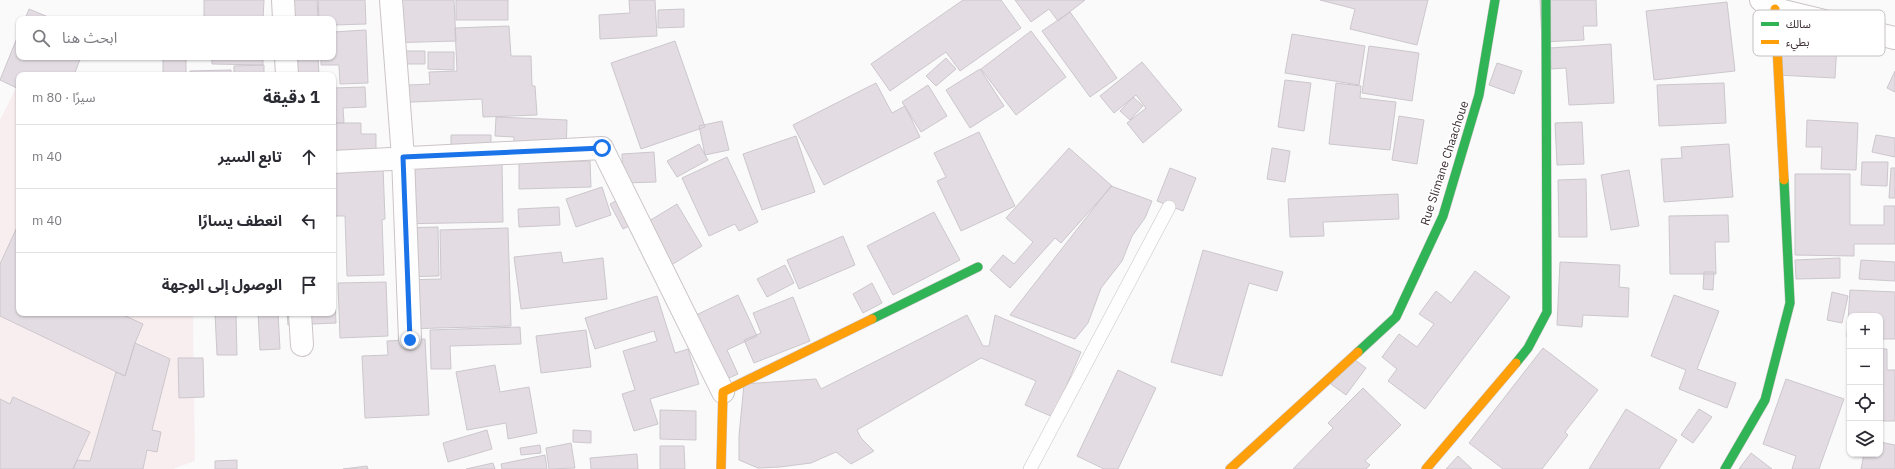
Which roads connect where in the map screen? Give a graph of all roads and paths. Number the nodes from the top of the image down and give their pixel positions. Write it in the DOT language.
graph roads {
  1 [pos="282,0"];
  2 [pos="391,0"];
  3 [pos="1495,0"];
  4 [pos="1546,0"];
  5 [pos="1768,5"];
  6 [pos="1787,10"];
  7 [pos="284,16"];
  8 [pos="1885,35"];
  9 [pos="1895,38"];
  10 [pos="1772,56"];
  11 [pos="286,60"];
  12 [pos="287,72"];
  13 [pos="403,157"];
  14 [pos="336,162"];
  15 [pos="1168,207"];
  16 [pos="978,267"];
  17 [pos="300,316"];
  18 [pos="410,340"];
  19 [pos="302,345"];
  20 [pos="723,392"];
  21 [pos="721,469"];
  22 [pos="1030,469"];
  23 [pos="1230,469"];
  24 [pos="1426,469"];
  25 [pos="1725,469"];
  1 -- 7 [label="street"];
  2 -- 13 [label="street"];
  3 -- 23 [label="street, Rue Slimane Chaachoue"];
  4 -- 24 [label="street"];
  5 -- 6 [label="street"];
  8 -- 9 [label="street"];
  10 -- 25 [label="street"];
  11 -- 12 [label="street"];
  13 -- 14 [label="street"];
  13 -- 18 [label="street"];
  13 -- 20 [label="street"];
  15 -- 22 [label="lane"];
  16 -- 20 [label="street"];
  17 -- 19 [label="street"];
  20 -- 21 [label="street"];
}
